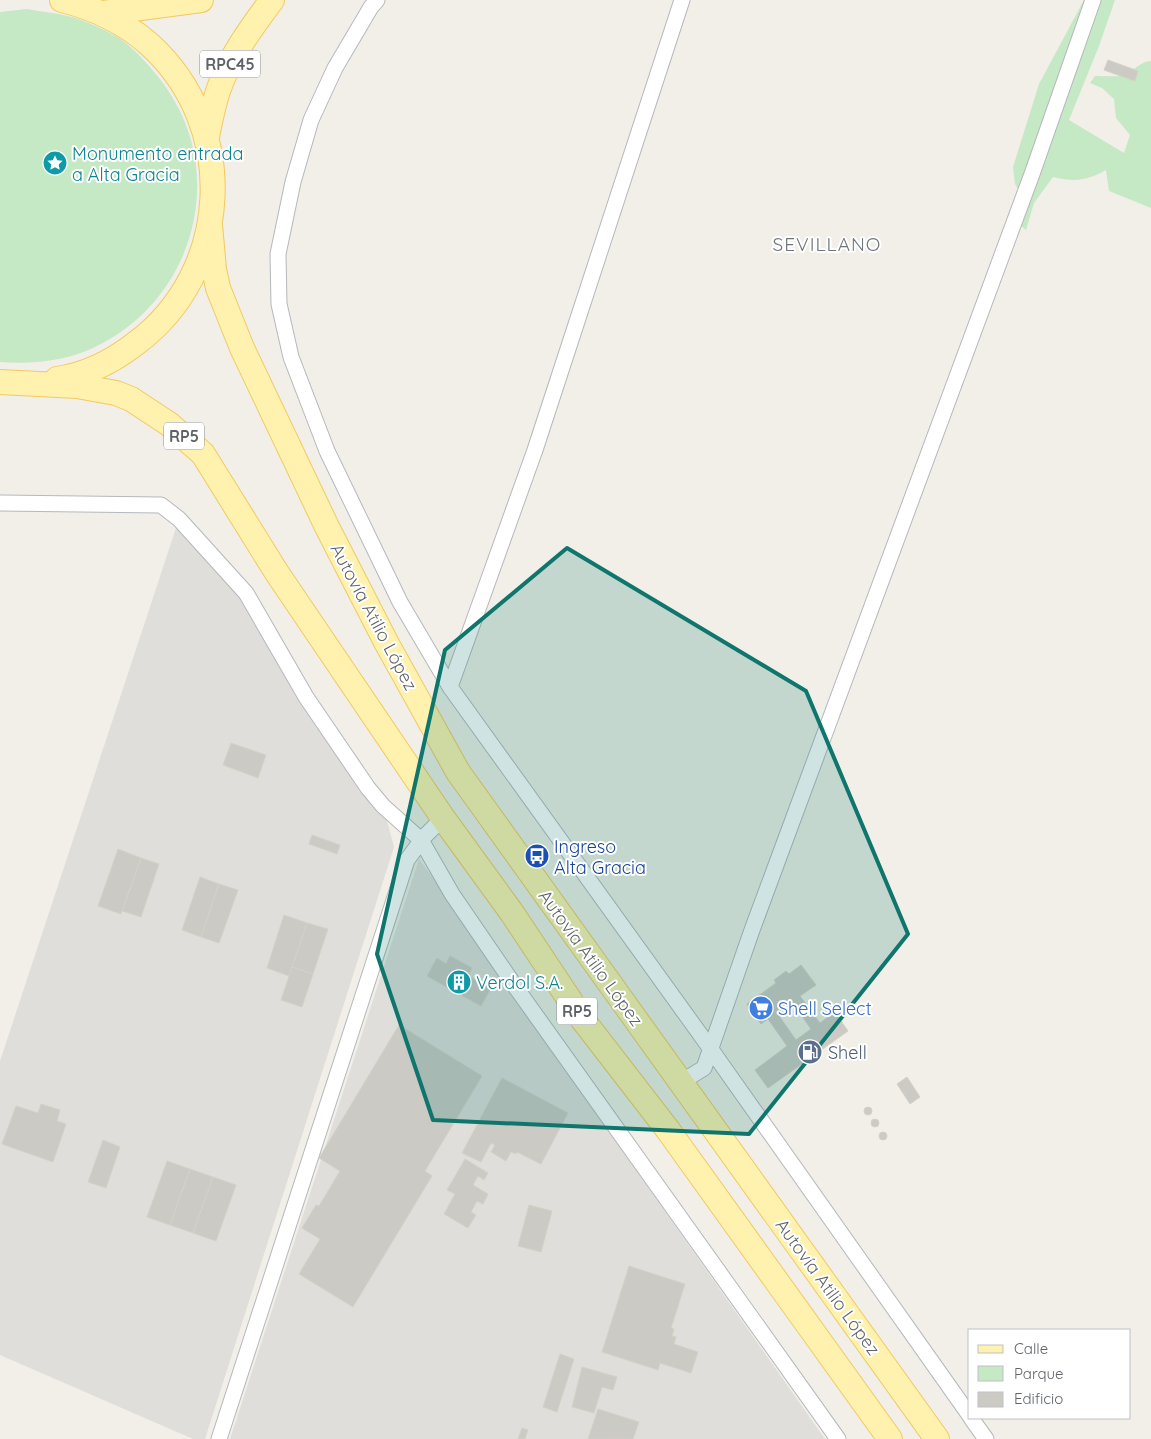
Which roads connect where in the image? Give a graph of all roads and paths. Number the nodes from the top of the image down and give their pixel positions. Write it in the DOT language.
graph roads {
  1 [pos="62,0"];
  2 [pos="201,0"];
  3 [pos="272,0"];
  4 [pos="377,0"];
  5 [pos="682,0"];
  6 [pos="1093,0"];
  7 [pos="103,13"];
  8 [pos="207,137"];
  9 [pos="210,226"];
  10 [pos="1,382"];
  11 [pos="30,383"];
  12 [pos="0,502"];
  13 [pos="450,686"];
  14 [pos="443,818"];
  15 [pos="421,840"];
  16 [pos="710,1048"];
  17 [pos="681,1082"];
  18 [pos="968,1414"];
  19 [pos="971,1419"];
  20 [pos="219,1439"];
  21 [pos="838,1439"];
  22 [pos="890,1439"];
  23 [pos="937,1439"];
  24 [pos="986,1439"];
  1 -- 7 [label="main road, Autovía Atilio López / RP5"];
  2 -- 7 [label="main road"];
  3 -- 8 [label="main road, RPC45"];
  4 -- 13 [label="street"];
  5 -- 13 [label="street"];
  6 -- 16 [label="street"];
  7 -- 8 [label="main road, Autovía Atilio López / RP5"];
  8 -- 9 [label="main road, Autovía Atilio López / RP5"];
  9 -- 11 [label="main road, Autovía Atilio López / RP5"];
  9 -- 17 [label="main road, Autovía Atilio López / RP5"];
  10 -- 11 [label="main road, Autovía Atilio López / RP5"];
  11 -- 14 [label="main road, Autovía Atilio López / RP5"];
  12 -- 15 [label="street"];
  13 -- 16 [label="street"];
  14 -- 15 [label="street"];
  14 -- 22 [label="main road, Autovía Atilio López / RP5"];
  15 -- 20 [label="street"];
  15 -- 21 [label="street"];
  16 -- 17 [label="street"];
  16 -- 18 [label="street"];
  17 -- 23 [label="main road, Autovía Atilio López / RP5"];
  19 -- 24 [label="street"];
}
